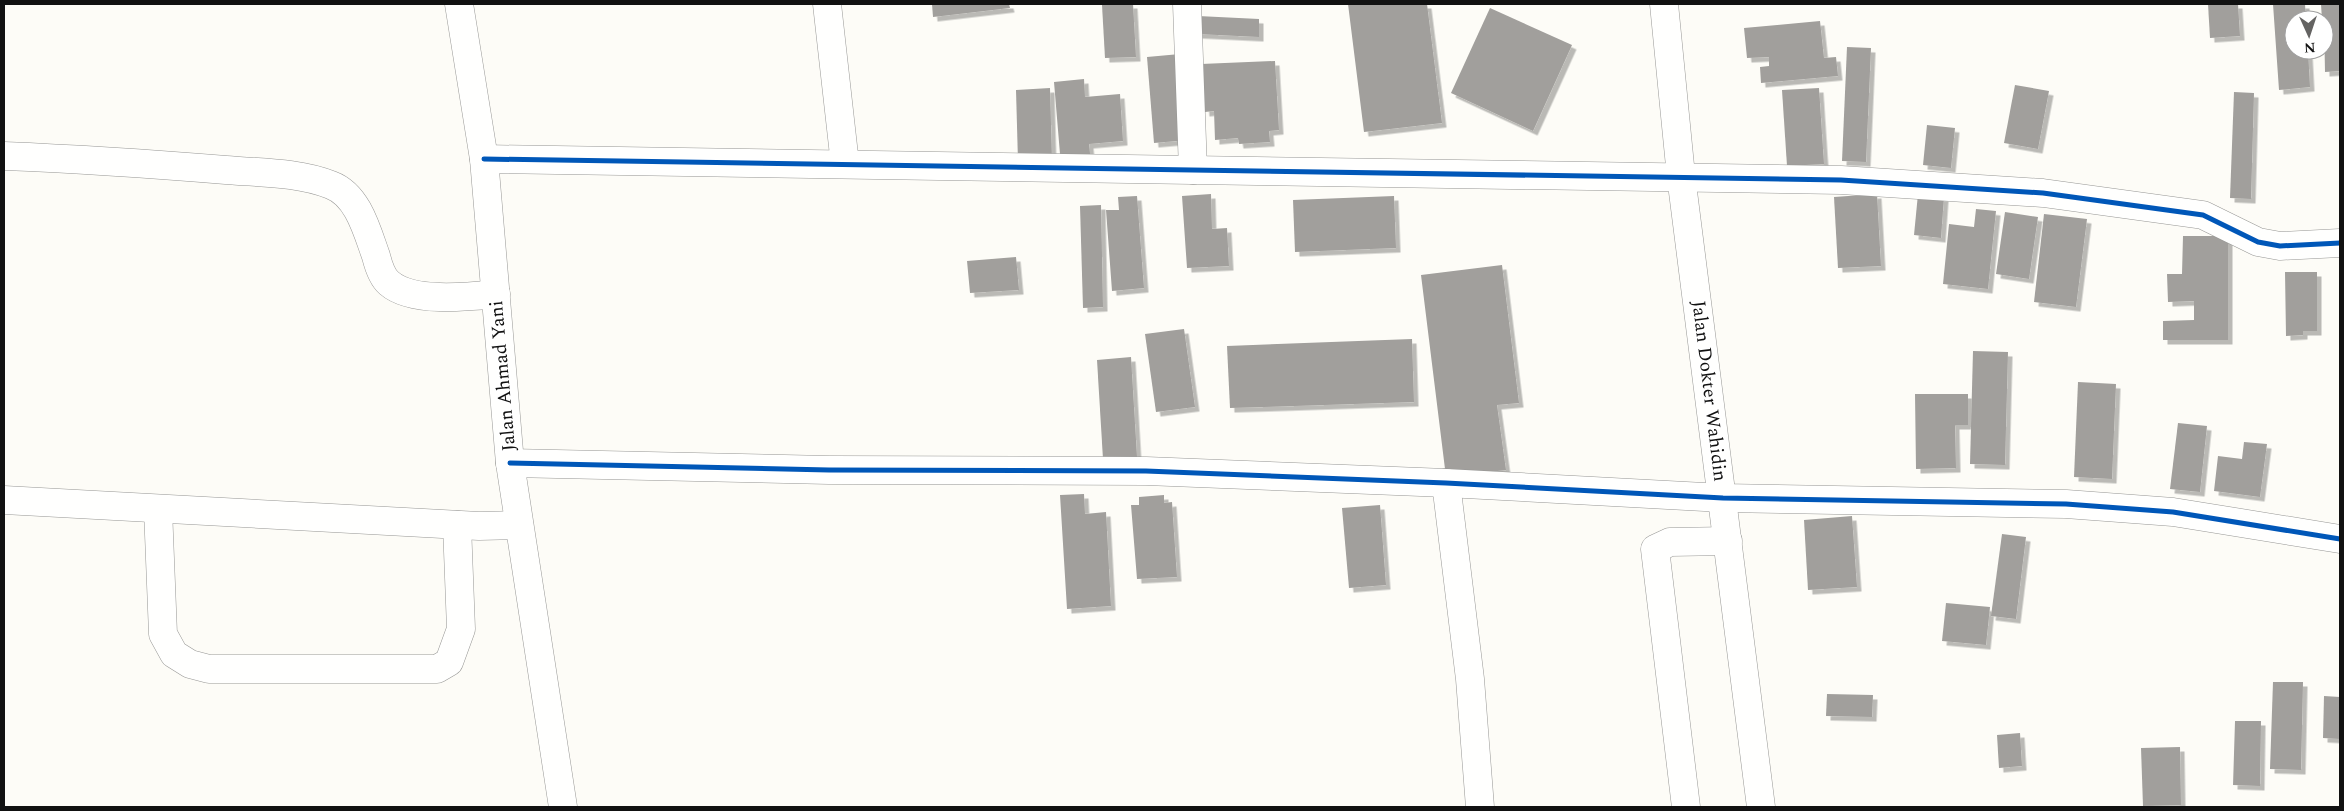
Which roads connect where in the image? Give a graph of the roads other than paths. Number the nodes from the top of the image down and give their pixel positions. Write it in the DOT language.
graph roads {
  1 [pos="459,4"];
  2 [pos="827,4"];
  3 [pos="1188,4"];
  4 [pos="1664,4"];
  5 [pos="4,156"];
  6 [pos="484,160"];
  7 [pos="845,164"];
  8 [pos="1193,170"];
  9 [pos="1681,176"];
  10 [pos="2340,243"];
  11 [pos="496,294"];
  12 [pos="510,463"];
  13 [pos="1446,483"];
  14 [pos="1723,498"];
  15 [pos="4,500"];
  16 [pos="158,509"];
  17 [pos="457,525"];
  18 [pos="519,525"];
  19 [pos="2340,539"];
  20 [pos="1728,541"];
  21 [pos="562,807"];
  22 [pos="1480,807"];
  23 [pos="1686,807"];
  24 [pos="1761,807"];
  1 -- 6 [label="street, Jalan Ahmad Yani"];
  2 -- 7 [label="street"];
  3 -- 8 [label="street"];
  4 -- 9 [label="street, Jalan Dokter Wahidin"];
  5 -- 11 [label="street"];
  6 -- 7 [label="street"];
  6 -- 11 [label="street, Jalan Ahmad Yani"];
  7 -- 8 [label="street"];
  8 -- 9 [label="street"];
  9 -- 10 [label="street"];
  9 -- 14 [label="street, Jalan Dokter Wahidin"];
  11 -- 12 [label="street, Jalan Ahmad Yani"];
  12 -- 13 [label="street"];
  12 -- 18 [label="street, Jalan Ahmad Yani"];
  13 -- 14 [label="street"];
  13 -- 22 [label="street"];
  14 -- 19 [label="street"];
  14 -- 20 [label="street, Jalan Dokter Wahidin"];
  15 -- 16 [label="street"];
  16 -- 17 [label="street"];
  16 -- 17 [label="street"];
  17 -- 18 [label="street"];
  18 -- 21 [label="street, Jalan Ahmad Yani"];
  20 -- 23 [label="street"];
  20 -- 24 [label="street, Jalan Dokter Wahidin"];
}
